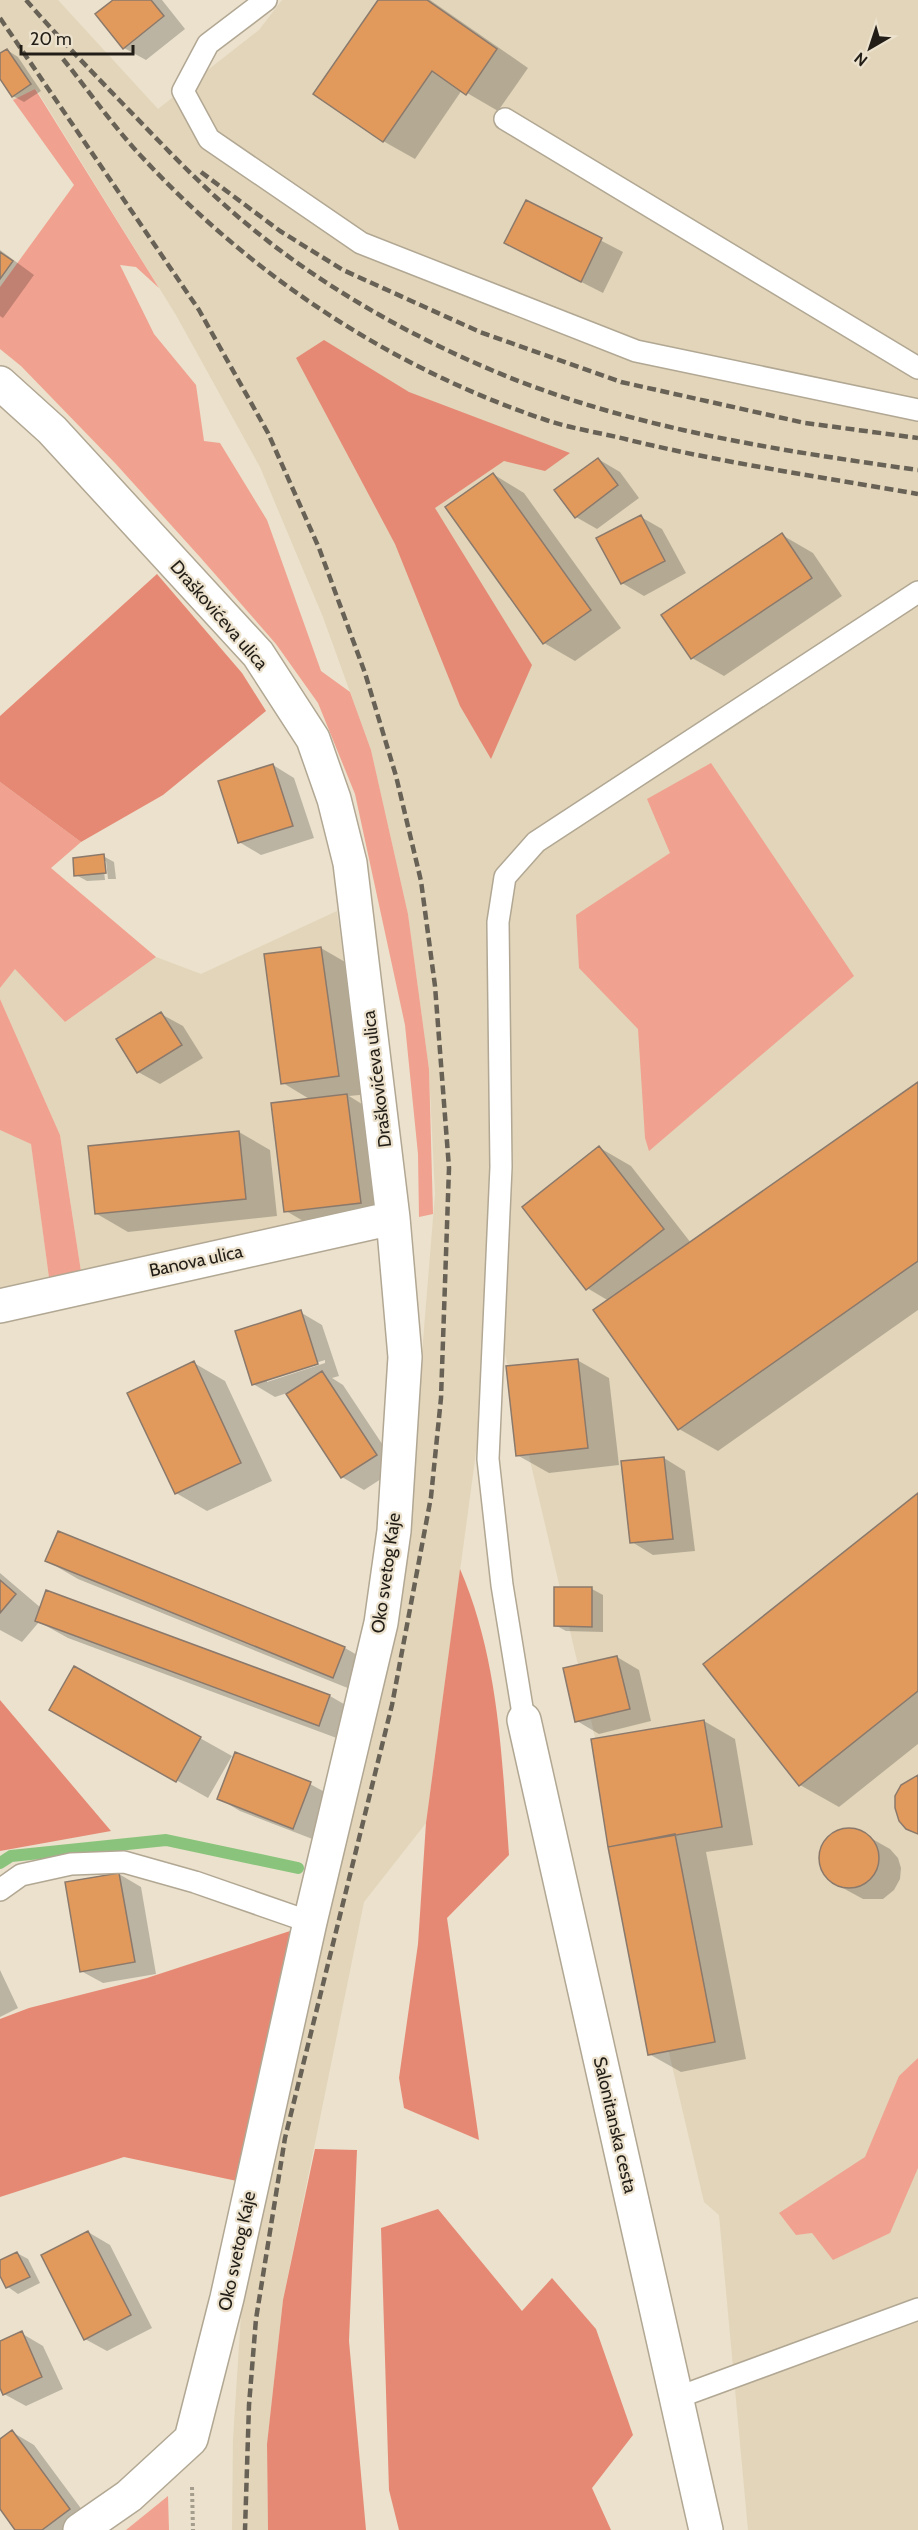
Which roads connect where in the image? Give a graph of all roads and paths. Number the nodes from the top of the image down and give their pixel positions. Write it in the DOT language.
graph roads {
  1 [pos="266,0"];
  2 [pos="505,119"];
  3 [pos="918,368"];
  4 [pos="0,383"];
  5 [pos="918,410"];
  6 [pos="918,592"];
  7 [pos="393,1218"];
  8 [pos="0,1306"];
  9 [pos="524,1720"];
  10 [pos="0,1890"];
  11 [pos="310,1922"];
  12 [pos="918,2309"];
  13 [pos="676,2398"];
  14 [pos="80,2530"];
  15 [pos="706,2530"];
  1 -- 5 [label="lane"];
  2 -- 3 [label="lane"];
  4 -- 7 [label="street, Draškovićeva ulica"];
  6 -- 9 [label="lane"];
  7 -- 8 [label="street, Banova ulica"];
  7 -- 11 [label="street, Oko svetog Kaje"];
  9 -- 13 [label="street, Salonitanska cesta"];
  10 -- 11 [label="lane"];
  11 -- 14 [label="street, Oko svetog Kaje"];
  12 -- 13 [label="lane"];
  13 -- 15 [label="street, Salonitanska cesta"];
}
